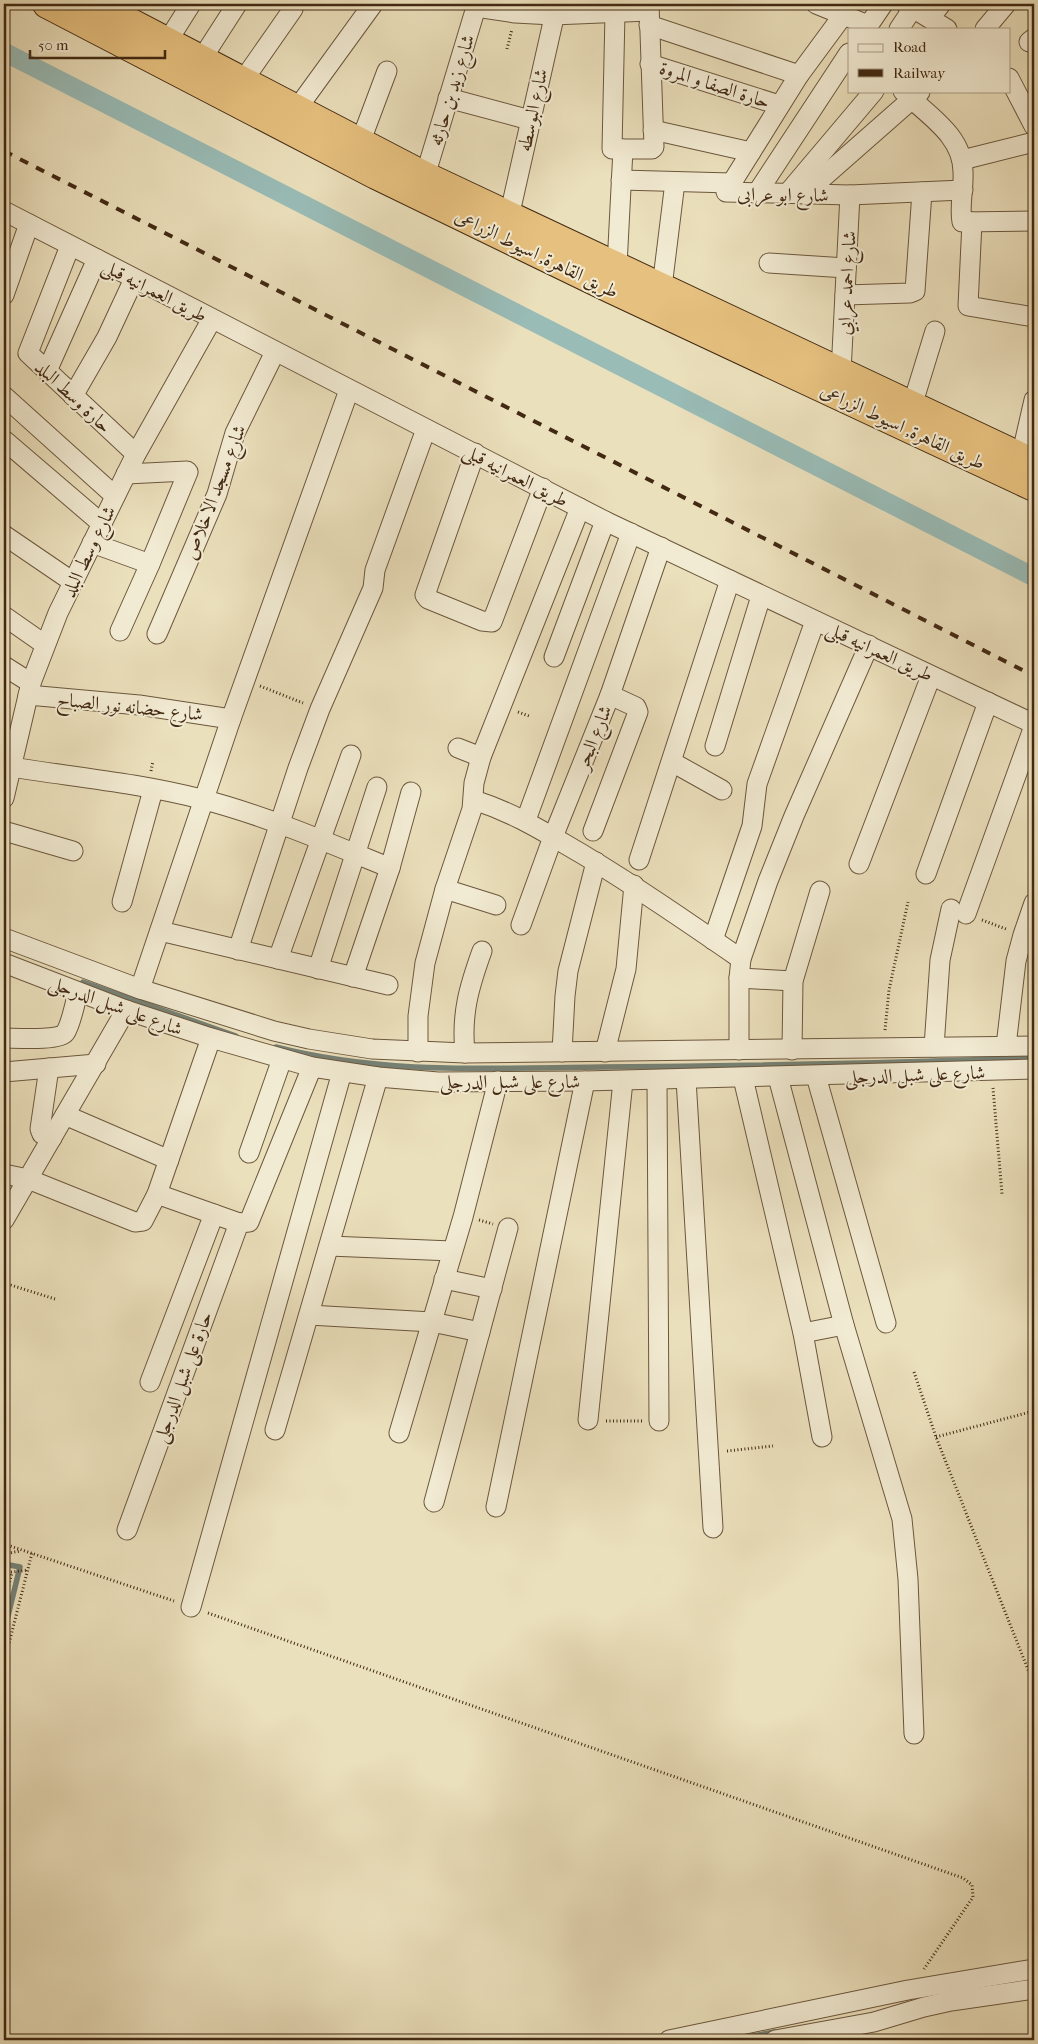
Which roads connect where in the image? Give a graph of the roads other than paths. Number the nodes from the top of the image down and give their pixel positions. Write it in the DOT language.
graph roads {
  1 [pos="47,4"];
  2 [pos="95,4"];
  3 [pos="191,4"];
  4 [pos="237,4"];
  5 [pos="372,4"];
  6 [pos="882,4"];
  7 [pos="1006,4"];
  8 [pos="477,5"];
  9 [pos="910,6"];
  10 [pos="830,8"];
  11 [pos="292,9"];
  12 [pos="555,10"];
  13 [pos="936,11"];
  14 [pos="615,13"];
  15 [pos="649,13"];
  16 [pos="867,27"];
  17 [pos="899,28"];
  18 [pos="946,28"];
  19 [pos="986,28"];
  20 [pos="167,42"];
  21 [pos="848,56"];
  22 [pos="201,60"];
  23 [pos="650,64"];
  24 [pos="387,71"];
  25 [pos="799,75"];
  26 [pos="1010,80"];
  27 [pos="242,82"];
  28 [pos="873,92"];
  29 [pos="912,94"];
  30 [pos="448,98"];
  31 [pos="779,105"];
  32 [pos="296,110"];
  33 [pos="530,120"];
  34 [pos="1034,126"];
  35 [pos="653,140"];
  36 [pos="1034,142"];
  37 [pos="360,143"];
  38 [pos="623,149"];
  39 [pos="751,152"];
  40 [pos="962,160"];
  41 [pos="425,176"];
  42 [pos="622,180"];
  43 [pos="676,182"];
  44 [pos="731,183"];
  45 [pos="963,190"];
  46 [pos="922,192"];
  47 [pos="758,194"];
  48 [pos="796,194"];
  49 [pos="850,195"];
  50 [pos="4,211"];
  51 [pos="509,217"];
  52 [pos="1034,221"];
  53 [pos="967,222"];
  54 [pos="29,224"];
  55 [pos="70,246"];
  56 [pos="97,260"];
  57 [pos="769,263"];
  58 [pos="617,266"];
  59 [pos="846,268"];
  60 [pos="134,279"];
  61 [pos="662,287"];
  62 [pos="4,295"];
  63 [pos="845,295"];
  64 [pos="1034,317"];
  65 [pos="212,319"];
  66 [pos="935,330"];
  67 [pos="275,352"];
  68 [pos="812,370"];
  69 [pos="47,371"];
  70 [pos="841,372"];
  71 [pos="349,390"];
  72 [pos="4,396"];
  73 [pos="73,396"];
  74 [pos="1034,400"];
  75 [pos="912,406"];
  76 [pos="426,429"];
  77 [pos="4,440"];
  78 [pos="475,453"];
  79 [pos="136,454"];
  80 [pos="1028,460"];
  81 [pos="126,474"];
  82 [pos="1034,487"];
  83 [pos="543,488"];
  84 [pos="115,496"];
  85 [pos="580,508"];
  86 [pos="606,521"];
  87 [pos="102,523"];
  88 [pos="631,533"];
  89 [pos="4,535"];
  90 [pos="92,543"];
  91 [pos="661,547"];
  92 [pos="150,564"];
  93 [pos="730,580"];
  94 [pos="73,582"];
  95 [pos="761,596"];
  96 [pos="4,616"];
  97 [pos="815,621"];
  98 [pos="120,630"];
  99 [pos="157,634"];
  100 [pos="44,644"];
  101 [pos="869,645"];
  102 [pos="554,656"];
  103 [pos="4,666"];
  104 [pos="931,676"];
  105 [pos="30,689"];
  106 [pos="610,696"];
  107 [pos="988,702"];
  108 [pos="231,719"];
  109 [pos="1034,725"];
  110 [pos="715,746"];
  111 [pos="458,748"];
  112 [pos="351,755"];
  113 [pos="10,756"];
  114 [pos="481,757"];
  115 [pos="672,762"];
  116 [pos="377,787"];
  117 [pos="153,790"];
  118 [pos="722,790"];
  119 [pos="411,792"];
  120 [pos="4,798"];
  121 [pos="204,800"];
  122 [pos="474,800"];
  123 [pos="526,820"];
  124 [pos="279,824"];
  125 [pos="4,830"];
  126 [pos="592,831"];
  127 [pos="553,837"];
  128 [pos="321,840"];
  129 [pos="74,851"];
  130 [pos="354,854"];
  131 [pos="639,860"];
  132 [pos="596,862"];
  133 [pos="859,864"];
  134 [pos="390,868"];
  135 [pos="926,874"];
  136 [pos="634,886"];
  137 [pos="445,889"];
  138 [pos="820,890"];
  139 [pos="122,902"];
  140 [pos="1034,903"];
  141 [pos="496,905"];
  142 [pos="521,925"];
  143 [pos="160,931"];
  144 [pos="4,938"];
  145 [pos="713,940"];
  146 [pos="238,950"];
  147 [pos="482,951"];
  148 [pos="278,959"];
  149 [pos="741,959"];
  150 [pos="4,963"];
  151 [pos="318,969"];
  152 [pos="354,977"];
  153 [pos="739,978"];
  154 [pos="793,981"];
  155 [pos="388,985"];
  156 [pos="140,989"];
  157 [pos="78,992"];
  158 [pos="126,1010"];
  159 [pos="4,1038"];
  160 [pos="211,1038"];
  161 [pos="1006,1046"];
  162 [pos="1034,1046"];
  163 [pos="934,1047"];
  164 [pos="739,1050"];
  165 [pos="792,1050"];
  166 [pos="418,1052"];
  167 [pos="562,1052"];
  168 [pos="605,1052"];
  169 [pos="464,1053"];
  170 [pos="282,1059"];
  171 [pos="96,1064"];
  172 [pos="312,1067"];
  173 [pos="49,1068"];
  174 [pos="1034,1070"];
  175 [pos="4,1072"];
  176 [pos="342,1072"];
  177 [pos="816,1076"];
  178 [pos="378,1077"];
  179 [pos="778,1077"];
  180 [pos="743,1078"];
  181 [pos="686,1079"];
  182 [pos="623,1080"];
  183 [pos="657,1080"];
  184 [pos="498,1081"];
  185 [pos="585,1081"];
  186 [pos="65,1115"];
  187 [pos="52,1138"];
  188 [pos="249,1154"];
  189 [pos="169,1160"];
  190 [pos="4,1174"];
  191 [pos="28,1179"];
  192 [pos="157,1194"];
  193 [pos="214,1214"];
  194 [pos="4,1220"];
  195 [pos="245,1221"];
  196 [pos="508,1228"];
  197 [pos="329,1246"];
  198 [pos="452,1251"];
  199 [pos="444,1278"];
  200 [pos="492,1290"];
  201 [pos="309,1315"];
  202 [pos="432,1322"];
  203 [pos="886,1323"];
  204 [pos="844,1325"];
  205 [pos="480,1332"];
  206 [pos="803,1333"];
  207 [pos="150,1382"];
  208 [pos="588,1420"];
  209 [pos="659,1421"];
  210 [pos="275,1430"];
  211 [pos="399,1433"];
  212 [pos="822,1438"];
  213 [pos="434,1502"];
  214 [pos="496,1507"];
  215 [pos="713,1528"];
  216 [pos="127,1530"];
  217 [pos="191,1607"];
  218 [pos="914,1734"];
  219 [pos="1034,1969"];
  220 [pos="1034,1989"];
  221 [pos="669,2040"];
  222 [pos="774,2040"];
  1 -- 68 [label="highway, طريق القاهرة, اسيوط الزراعى"];
  2 -- 20 [label="highway, طريق القاهرة, اسيوط الزراعى"];
  3 -- 20 [label="street"];
  4 -- 22 [label="street"];
  5 -- 32 [label="street"];
  6 -- 16 [label="street"];
  7 -- 19 [label="street"];
  8 -- 12 [label="street"];
  8 -- 30 [label="street, شارع زيد بن حارثه"];
  9 -- 13 [label="street"];
  9 -- 17 [label="street"];
  10 -- 16 [label="street"];
  10 -- 25 [label="street, شارع ابو عرابى"];
  11 -- 27 [label="street"];
  12 -- 14 [label="street"];
  12 -- 33 [label="street, شارع البوسطه"];
  13 -- 18 [label="street"];
  14 -- 15 [label="street"];
  14 -- 38 [label="street"];
  15 -- 23 [label="street"];
  15 -- 25 [label="street"];
  20 -- 22 [label="highway, طريق القاهرة, اسيوط الزراعى"];
  21 -- 47 [label="street"];
  22 -- 27 [label="highway, طريق القاهرة, اسيوط الزراعى"];
  23 -- 31 [label="street, حارة الصفا و المروة"];
  23 -- 35 [label="street"];
  24 -- 37 [label="street"];
  25 -- 31 [label="street, شارع ابو عرابى"];
  26 -- 34 [label="street"];
  27 -- 32 [label="highway, طريق القاهرة, اسيوط الزراعى"];
  28 -- 48 [label="street"];
  29 -- 40 [label="street"];
  29 -- 48 [label="street"];
  30 -- 33 [label="street"];
  30 -- 41 [label="street, شارع زيد بن حارثه"];
  31 -- 39 [label="street, شارع ابو عرابى"];
  32 -- 37 [label="highway, طريق القاهرة, اسيوط الزراعى"];
  33 -- 51 [label="street, شارع البوسطه"];
  35 -- 38 [label="street"];
  35 -- 39 [label="street"];
  36 -- 40 [label="street"];
  37 -- 41 [label="highway, طريق القاهرة, اسيوط الزراعى"];
  38 -- 42 [label="street"];
  39 -- 44 [label="street, شارع ابو عرابى"];
  40 -- 45 [label="street"];
  41 -- 51 [label="highway, طريق القاهرة, اسيوط الزراعى"];
  42 -- 43 [label="street"];
  42 -- 58 [label="street"];
  43 -- 44 [label="street"];
  43 -- 61 [label="street"];
  44 -- 47 [label="street, شارع ابو عرابى"];
  45 -- 46 [label="street, شارع ابو عرابى"];
  45 -- 53 [label="street"];
  46 -- 49 [label="street, شارع ابو عرابى"];
  46 -- 63 [label="street"];
  47 -- 48 [label="street, شارع ابو عرابى"];
  48 -- 49 [label="street, شارع ابو عرابى"];
  49 -- 59 [label="street, شارع احمد عرابي"];
  50 -- 54 [label="street, طريق العمرانيه قبلى"];
  51 -- 58 [label="highway, طريق القاهرة, اسيوط الزراعى"];
  52 -- 53 [label="street"];
  53 -- 64 [label="street"];
  54 -- 55 [label="street, طريق العمرانيه قبلى"];
  54 -- 62 [label="street"];
  55 -- 56 [label="street, طريق العمرانيه قبلى"];
  55 -- 69 [label="street, حارة وسط البلد"];
  56 -- 60 [label="street, طريق العمرانيه قبلى"];
  56 -- 69 [label="street"];
  57 -- 59 [label="street"];
  58 -- 61 [label="highway, طريق القاهرة, اسيوط الزراعى"];
  59 -- 63 [label="street, شارع احمد عرابي"];
  60 -- 65 [label="street, طريق العمرانيه قبلى"];
  60 -- 73 [label="street"];
  61 -- 68 [label="highway, طريق القاهرة, اسيوط الزراعى"];
  63 -- 70 [label="street, شارع احمد عرابي"];
  65 -- 67 [label="street, طريق العمرانيه قبلى"];
  65 -- 79 [label="street, شارع وسط البلد"];
  66 -- 75 [label="street"];
  67 -- 71 [label="street, طريق العمرانيه قبلى"];
  67 -- 99 [label="street, شارع مسجد الاخلاص"];
  68 -- 70 [label="highway, طريق القاهرة, اسيوط الزراعى"];
  68 -- 82 [label="highway, طريق القاهرة, اسيوط الزراعى"];
  69 -- 73 [label="street, حارة وسط البلد"];
  70 -- 75 [label="highway, طريق القاهرة, اسيوط الزراعى"];
  71 -- 76 [label="street, طريق العمرانيه قبلى"];
  71 -- 108 [label="street"];
  72 -- 84 [label="street"];
  73 -- 79 [label="street, حارة وسط البلد"];
  74 -- 80 [label="street"];
  75 -- 80 [label="highway, طريق القاهرة, اسيوط الزراعى"];
  76 -- 78 [label="street, طريق العمرانيه قبلى"];
  76 -- 124 [label="street"];
  77 -- 87 [label="street"];
  78 -- 83 [label="street, طريق العمرانيه قبلى"];
  78 -- 83 [label="street"];
  79 -- 81 [label="street, شارع وسط البلد"];
  81 -- 84 [label="street, شارع وسط البلد"];
  81 -- 92 [label="street"];
  83 -- 85 [label="street, طريق العمرانيه قبلى"];
  84 -- 87 [label="street, شارع وسط البلد"];
  85 -- 86 [label="street, طريق العمرانيه قبلى"];
  85 -- 114 [label="street"];
  86 -- 88 [label="street, طريق العمرانيه قبلى"];
  86 -- 102 [label="street"];
  87 -- 90 [label="street, شارع وسط البلد"];
  88 -- 91 [label="street, طريق العمرانيه قبلى"];
  88 -- 123 [label="street"];
  89 -- 94 [label="street"];
  90 -- 92 [label="street"];
  90 -- 94 [label="street, شارع وسط البلد"];
  91 -- 93 [label="street, طريق العمرانيه قبلى"];
  91 -- 106 [label="street, شارع البحر"];
  92 -- 98 [label="street"];
  93 -- 95 [label="street, طريق العمرانيه قبلى"];
  93 -- 115 [label="street"];
  94 -- 100 [label="street, شارع وسط البلد"];
  95 -- 97 [label="street, طريق العمرانيه قبلى"];
  95 -- 110 [label="street"];
  96 -- 100 [label="street"];
  97 -- 101 [label="street, طريق العمرانيه قبلى"];
  97 -- 145 [label="street"];
  100 -- 105 [label="street, شارع وسط البلد"];
  101 -- 104 [label="street, طريق العمرانيه قبلى"];
  101 -- 149 [label="street"];
  103 -- 105 [label="street"];
  104 -- 107 [label="street, طريق العمرانيه قبلى"];
  104 -- 133 [label="street"];
  105 -- 108 [label="street, شارع حضانه نور الصباح"];
  105 -- 113 [label="street, شارع وسط البلد"];
  106 -- 126 [label="street"];
  106 -- 127 [label="street, شارع البحر"];
  107 -- 109 [label="street, طريق العمرانيه قبلى"];
  107 -- 135 [label="street"];
  108 -- 121 [label="street"];
  109 -- 163 [label="street"];
  111 -- 114 [label="street"];
  112 -- 128 [label="street"];
  113 -- 117 [label="street"];
  113 -- 120 [label="street, شارع وسط البلد"];
  114 -- 122 [label="street"];
  115 -- 118 [label="street"];
  115 -- 131 [label="street"];
  116 -- 130 [label="street"];
  117 -- 121 [label="street"];
  117 -- 139 [label="street"];
  119 -- 134 [label="street"];
  121 -- 124 [label="street"];
  121 -- 143 [label="street"];
  122 -- 123 [label="street"];
  122 -- 137 [label="street"];
  123 -- 127 [label="street"];
  124 -- 128 [label="street"];
  124 -- 146 [label="street"];
  125 -- 129 [label="street"];
  127 -- 132 [label="street"];
  127 -- 142 [label="street, شارع البحر"];
  128 -- 130 [label="street"];
  128 -- 148 [label="street"];
  130 -- 134 [label="street"];
  130 -- 151 [label="street"];
  132 -- 136 [label="street"];
  132 -- 167 [label="street"];
  134 -- 152 [label="street"];
  136 -- 145 [label="street"];
  136 -- 168 [label="street"];
  137 -- 141 [label="street"];
  137 -- 166 [label="street"];
  138 -- 154 [label="street"];
  140 -- 161 [label="street"];
  143 -- 146 [label="street"];
  143 -- 156 [label="street"];
  144 -- 156 [label="street, شارع على شبل الدرجلى"];
  145 -- 149 [label="street"];
  146 -- 148 [label="street"];
  147 -- 169 [label="street"];
  148 -- 151 [label="street"];
  149 -- 153 [label="street"];
  150 -- 157 [label="street, شارع على شبل الدرجلى"];
  151 -- 152 [label="street"];
  152 -- 155 [label="street"];
  153 -- 154 [label="street"];
  153 -- 164 [label="street"];
  154 -- 165 [label="street"];
  156 -- 166 [label="street, شارع على شبل الدرجلى"];
  157 -- 158 [label="street, شارع على شبل الدرجلى"];
  157 -- 159 [label="street"];
  158 -- 160 [label="street, شارع على شبل الدرجلى"];
  158 -- 171 [label="street"];
  160 -- 170 [label="street, شارع على شبل الدرجلى"];
  160 -- 189 [label="street"];
  161 -- 162 [label="street, شارع على شبل الدرجلى"];
  161 -- 163 [label="street, شارع على شبل الدرجلى"];
  163 -- 165 [label="street, شارع على شبل الدرجلى"];
  164 -- 165 [label="street, شارع على شبل الدرجلى"];
  164 -- 168 [label="street, شارع على شبل الدرجلى"];
  166 -- 169 [label="street, شارع على شبل الدرجلى"];
  167 -- 168 [label="street, شارع على شبل الدرجلى"];
  167 -- 169 [label="street, شارع على شبل الدرجلى"];
  170 -- 172 [label="street, شارع على شبل الدرجلى"];
  170 -- 188 [label="street"];
  171 -- 173 [label="street"];
  171 -- 186 [label="street"];
  172 -- 176 [label="street, شارع على شبل الدرجلى"];
  172 -- 195 [label="street, حارة على شبل الدرجلى"];
  173 -- 175 [label="street"];
  173 -- 187 [label="street"];
  174 -- 177 [label="street, شارع على شبل الدرجلى"];
  176 -- 178 [label="street, شارع على شبل الدرجلى"];
  176 -- 217 [label="street"];
  177 -- 179 [label="street, شارع على شبل الدرجلى"];
  177 -- 203 [label="street"];
  178 -- 184 [label="street, شارع على شبل الدرجلى"];
  178 -- 197 [label="street"];
  179 -- 180 [label="street, شارع على شبل الدرجلى"];
  179 -- 204 [label="street"];
  180 -- 181 [label="street, شارع على شبل الدرجلى"];
  180 -- 206 [label="street"];
  181 -- 183 [label="street, شارع على شبل الدرجلى"];
  181 -- 215 [label="street"];
  182 -- 183 [label="street, شارع على شبل الدرجلى"];
  182 -- 185 [label="street, شارع على شبل الدرجلى"];
  182 -- 208 [label="street"];
  183 -- 209 [label="street"];
  184 -- 185 [label="street, شارع على شبل الدرجلى"];
  184 -- 198 [label="street"];
  185 -- 214 [label="street"];
  186 -- 187 [label="street"];
  186 -- 189 [label="street"];
  187 -- 191 [label="street"];
  189 -- 192 [label="street"];
  190 -- 191 [label="street"];
  191 -- 192 [label="street"];
  191 -- 194 [label="street"];
  192 -- 193 [label="street"];
  193 -- 195 [label="street"];
  193 -- 207 [label="street"];
  195 -- 216 [label="street, حارة على شبل الدرجلى"];
  196 -- 200 [label="street"];
  197 -- 198 [label="street"];
  197 -- 201 [label="street"];
  198 -- 199 [label="street"];
  199 -- 200 [label="street"];
  199 -- 202 [label="street"];
  200 -- 205 [label="street"];
  201 -- 202 [label="street"];
  201 -- 210 [label="street"];
  202 -- 205 [label="street"];
  202 -- 211 [label="street"];
  204 -- 206 [label="street"];
  204 -- 218 [label="street"];
  205 -- 213 [label="street"];
  206 -- 212 [label="street"];
  219 -- 221 [label="street"];
  220 -- 222 [label="street"];
}
